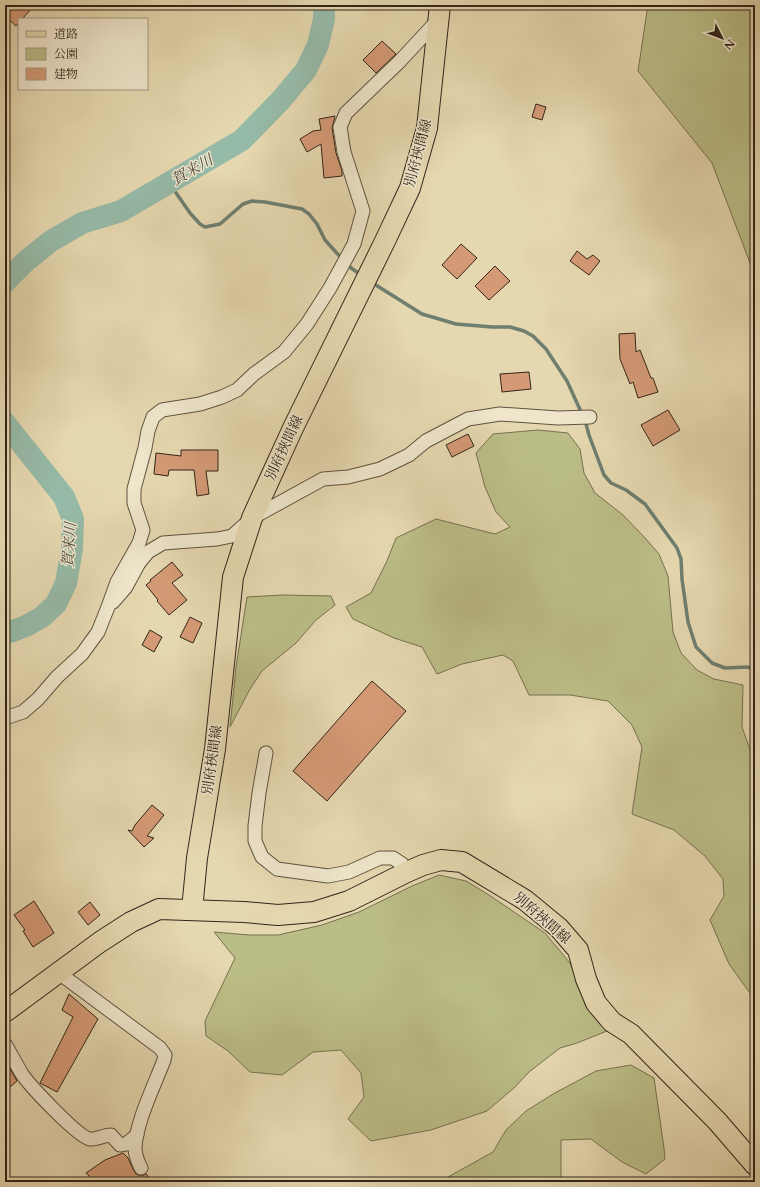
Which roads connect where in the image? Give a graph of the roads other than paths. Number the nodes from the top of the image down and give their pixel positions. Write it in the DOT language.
graph roads {
  1 [pos="440,12"];
  2 [pos="590,417"];
  3 [pos="252,518"];
  4 [pos="108,607"];
  5 [pos="5,718"];
  6 [pos="266,753"];
  7 [pos="407,872"];
  8 [pos="192,910"];
  9 [pos="59,973"];
  10 [pos="5,1012"];
  11 [pos="5,1044"];
  12 [pos="137,1135"];
  13 [pos="755,1165"];
  14 [pos="141,1168"];
  1 -- 3 [label="main road, 別府挾間線"];
  1 -- 4 [label="street"];
  2 -- 3 [label="street"];
  3 -- 4 [label="street"];
  3 -- 8 [label="main road, 別府挾間線"];
  4 -- 5 [label="street"];
  6 -- 7 [label="street"];
  7 -- 8 [label="main road, 別府挾間線"];
  7 -- 13 [label="main road, 別府挾間線"];
  8 -- 9 [label="main road, 別府挾間線"];
  9 -- 10 [label="main road, 別府挾間線"];
  9 -- 12 [label="street"];
  11 -- 12 [label="street"];
  12 -- 14 [label="street"];
}
